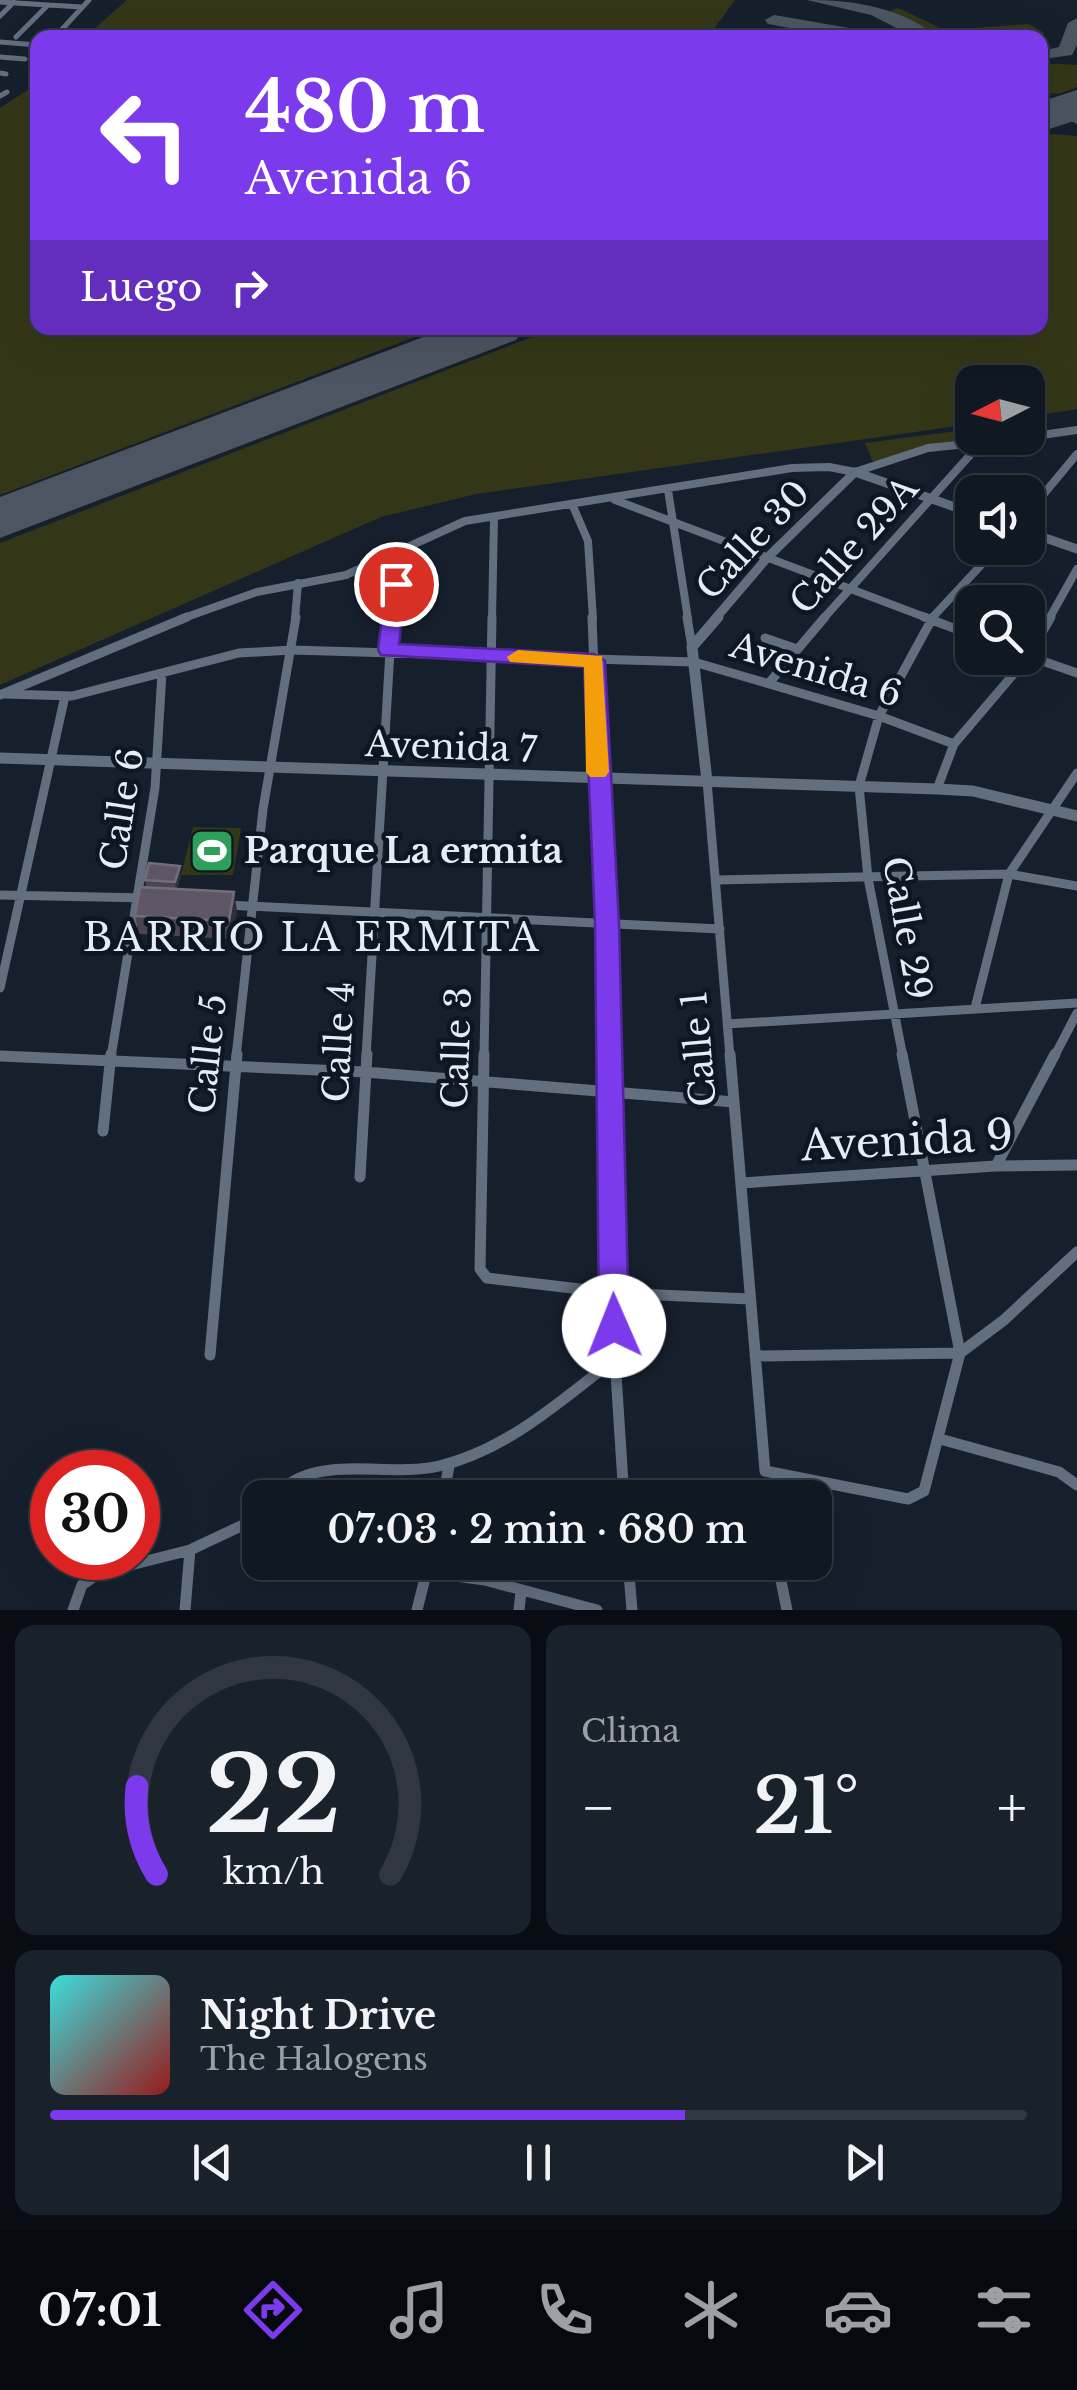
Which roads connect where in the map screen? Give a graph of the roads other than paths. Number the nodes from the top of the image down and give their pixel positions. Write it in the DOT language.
graph roads {
  1 [pos="89,0"];
  2 [pos="0,2"];
  3 [pos="15,2"];
  4 [pos="48,5"];
  5 [pos="81,7"];
  6 [pos="0,16"];
  7 [pos="61,30"];
  8 [pos="16,37"];
  9 [pos="0,42"];
  10 [pos="30,44"];
  11 [pos="0,57"];
  12 [pos="25,58"];
  13 [pos="1077,430"];
  14 [pos="1045,434"];
  15 [pos="955,446"];
  16 [pos="1077,454"];
  17 [pos="970,455"];
  18 [pos="855,472"];
  19 [pos="668,490"];
  20 [pos="1045,493"];
  21 [pos="933,498"];
  22 [pos="611,499"];
  23 [pos="572,504"];
  24 [pos="955,506"];
  25 [pos="494,518"];
  26 [pos="676,523"];
  27 [pos="1045,538"];
  28 [pos="400,550"];
  29 [pos="1077,550"];
  30 [pos="767,558"];
  31 [pos="981,565"];
  32 [pos="1077,570"];
  33 [pos="298,583"];
  34 [pos="850,587"];
  35 [pos="932,619"];
  36 [pos="690,624"];
  37 [pos="1045,626"];
  38 [pos="709,628"];
  39 [pos="955,628"];
  40 [pos="766,638"];
  41 [pos="692,647"];
  42 [pos="292,650"];
  43 [pos="388,650"];
  44 [pos="797,650"];
  45 [pos="493,656"];
  46 [pos="594,661"];
  47 [pos="694,662"];
  48 [pos="1045,662"];
  49 [pos="162,673"];
  50 [pos="1077,673"];
  51 [pos="1012,675"];
  52 [pos="769,683"];
  53 [pos="1,694"];
  54 [pos="66,696"];
  55 [pos="879,716"];
  56 [pos="954,744"];
  57 [pos="0,758"];
  58 [pos="52,758"];
  59 [pos="160,760"];
  60 [pos="268,767"];
  61 [pos="381,773"];
  62 [pos="1077,773"];
  63 [pos="491,776"];
  64 [pos="598,780"];
  65 [pos="707,780"];
  66 [pos="860,786"];
  67 [pos="936,789"];
  68 [pos="1056,809"];
  69 [pos="1077,816"];
  70 [pos="1009,874"];
  71 [pos="868,878"];
  72 [pos="716,880"];
  73 [pos="1077,886"];
  74 [pos="0,894"];
  75 [pos="21,896"];
  76 [pos="136,897"];
  77 [pos="156,899"];
  78 [pos="213,904"];
  79 [pos="252,906"];
  80 [pos="373,912"];
  81 [pos="489,918"];
  82 [pos="607,924"];
  83 [pos="720,930"];
  84 [pos="0,988"];
  85 [pos="1077,1003"];
  86 [pos="976,1008"];
  87 [pos="893,1012"];
  88 [pos="1077,1013"];
  89 [pos="727,1024"];
  90 [pos="0,1056"];
  91 [pos="107,1060"];
  92 [pos="233,1068"];
  93 [pos="365,1072"];
  94 [pos="484,1079"];
  95 [pos="608,1092"];
  96 [pos="734,1102"];
  97 [pos="103,1130"];
  98 [pos="996,1166"];
  99 [pos="1077,1166"];
  100 [pos="928,1172"];
  101 [pos="360,1177"];
  102 [pos="740,1182"];
  103 [pos="1077,1252"];
  104 [pos="614,1293"];
  105 [pos="750,1299"];
  106 [pos="960,1353"];
  107 [pos="210,1354"];
  108 [pos="755,1356"];
  109 [pos="614,1359"];
  110 [pos="940,1439"];
  111 [pos="450,1466"];
  112 [pos="288,1480"];
  113 [pos="447,1480"];
  114 [pos="623,1480"];
  115 [pos="1077,1485"];
  116 [pos="242,1525"];
  117 [pos="190,1550"];
  118 [pos="425,1580"];
  119 [pos="485,1580"];
  120 [pos="630,1580"];
  121 [pos="781,1580"];
  122 [pos="521,1592"];
  123 [pos="73,1610"];
  124 [pos="185,1610"];
  125 [pos="416,1610"];
  126 [pos="518,1610"];
  127 [pos="597,1610"];
  128 [pos="632,1610"];
  129 [pos="787,1610"];
  1 -- 5 [label="street"];
  2 -- 3 [label="street"];
  3 -- 4 [label="street"];
  3 -- 6 [label="street"];
  4 -- 5 [label="street"];
  4 -- 8 [label="street"];
  5 -- 7 [label="street"];
  9 -- 10 [label="street"];
  11 -- 12 [label="street"];
  13 -- 14 [label="street"];
  15 -- 18 [label="street"];
  16 -- 20 [label="street"];
  17 -- 21 [label="street, Calle 29A"];
  18 -- 19 [label="street"];
  18 -- 21 [label="street"];
  18 -- 30 [label="street, Calle 30"];
  19 -- 22 [label="street"];
  19 -- 26 [label="street, Calle 1"];
  21 -- 24 [label="street"];
  21 -- 34 [label="street, Calle 29A"];
  22 -- 23 [label="street"];
  22 -- 26 [label="street"];
  23 -- 25 [label="street"];
  23 -- 46 [label="street"];
  25 -- 28 [label="street"];
  25 -- 45 [label="street, Calle 3"];
  26 -- 30 [label="street"];
  26 -- 36 [label="street, Calle 1"];
  27 -- 29 [label="street"];
  28 -- 33 [label="street"];
  28 -- 43 [label="street, Calle 4"];
  30 -- 34 [label="street"];
  30 -- 38 [label="street, Calle 30"];
  31 -- 35 [label="street, Calle 29"];
  32 -- 37 [label="street"];
  33 -- 42 [label="street, Calle 5"];
  33 -- 53 [label="street"];
  34 -- 35 [label="street"];
  34 -- 44 [label="street, Calle 29A"];
  35 -- 39 [label="street"];
  35 -- 55 [label="street, Calle 29"];
  36 -- 38 [label="street"];
  36 -- 41 [label="street, Calle 1"];
  38 -- 41 [label="street, Calle 30"];
  40 -- 44 [label="street"];
  41 -- 47 [label="street, Calle 1"];
  42 -- 43 [label="street, Avenida 6"];
  42 -- 49 [label="street, Avenida 6"];
  42 -- 60 [label="street, Calle 5"];
  43 -- 45 [label="street, Avenida 6"];
  43 -- 61 [label="street, Calle 4"];
  44 -- 52 [label="street, Calle 29A"];
  45 -- 46 [label="street, Avenida 6"];
  45 -- 63 [label="street, Calle 3"];
  46 -- 47 [label="street, Avenida 6"];
  46 -- 64 [label="street"];
  47 -- 52 [label="street, Avenida 6"];
  47 -- 65 [label="street, Calle 1"];
  48 -- 50 [label="street"];
  49 -- 54 [label="street, Avenida 6"];
  49 -- 59 [label="street, Calle 6"];
  51 -- 56 [label="street"];
  52 -- 55 [label="street, Avenida 6"];
  53 -- 54 [label="street"];
  54 -- 58 [label="street"];
  55 -- 56 [label="street, Avenida 6"];
  55 -- 66 [label="street, Calle 29"];
  56 -- 67 [label="street"];
  57 -- 58 [label="street, Avenida 7"];
  58 -- 59 [label="street, Avenida 7"];
  58 -- 75 [label="street"];
  59 -- 60 [label="street, Avenida 7"];
  59 -- 76 [label="street, Calle 6"];
  60 -- 61 [label="street, Avenida 7"];
  60 -- 79 [label="street, Calle 5"];
  61 -- 63 [label="street, Avenida 7"];
  61 -- 80 [label="street, Calle 4"];
  62 -- 68 [label="street"];
  63 -- 64 [label="street, Avenida 7"];
  63 -- 81 [label="street, Calle 3"];
  64 -- 65 [label="street, Avenida 7"];
  64 -- 82 [label="street"];
  65 -- 66 [label="street, Avenida 7"];
  65 -- 72 [label="street, Calle 1"];
  66 -- 67 [label="street, Avenida 7"];
  66 -- 71 [label="street, Calle 29"];
  67 -- 68 [label="street, Avenida 7"];
  68 -- 69 [label="street, Avenida 7"];
  68 -- 70 [label="street"];
  70 -- 71 [label="street"];
  70 -- 73 [label="street"];
  70 -- 86 [label="street"];
  71 -- 72 [label="street"];
  71 -- 87 [label="street, Calle 29"];
  72 -- 83 [label="street, Calle 1"];
  74 -- 75 [label="street"];
  75 -- 76 [label="street"];
  75 -- 84 [label="street"];
  76 -- 77 [label="street"];
  76 -- 91 [label="street, Calle 6"];
  78 -- 79 [label="street"];
  79 -- 80 [label="street"];
  79 -- 92 [label="street, Calle 5"];
  80 -- 81 [label="street"];
  80 -- 93 [label="street, Calle 4"];
  81 -- 82 [label="street"];
  81 -- 94 [label="street, Calle 3"];
  82 -- 83 [label="street"];
  82 -- 95 [label="street"];
  83 -- 89 [label="street, Calle 1"];
  85 -- 86 [label="street"];
  86 -- 87 [label="street"];
  87 -- 89 [label="street"];
  87 -- 100 [label="street, Calle 29"];
  88 -- 98 [label="street"];
  89 -- 96 [label="street, Calle 1"];
  90 -- 91 [label="street"];
  91 -- 92 [label="street"];
  91 -- 97 [label="street, Calle 6"];
  92 -- 93 [label="street"];
  92 -- 107 [label="street, Calle 5"];
  93 -- 94 [label="street"];
  93 -- 101 [label="street, Calle 4"];
  94 -- 95 [label="street"];
  94 -- 104 [label="street, Calle 3"];
  95 -- 96 [label="street"];
  95 -- 104 [label="street"];
  96 -- 102 [label="street, Calle 1"];
  98 -- 99 [label="street, Avenida 9"];
  98 -- 100 [label="street, Avenida 9"];
  100 -- 102 [label="street, Avenida 9"];
  100 -- 106 [label="street, Calle 29"];
  102 -- 105 [label="street, Calle 1"];
  103 -- 106 [label="street"];
  104 -- 105 [label="street"];
  104 -- 109 [label="street"];
  105 -- 108 [label="street, Calle 1"];
  106 -- 108 [label="street"];
  106 -- 110 [label="street"];
  108 -- 110 [label="street, Calle 1"];
  109 -- 111 [label="street"];
  109 -- 114 [label="street"];
  110 -- 115 [label="street"];
  111 -- 112 [label="street"];
  111 -- 113 [label="street"];
  116 -- 117 [label="street"];
  117 -- 123 [label="street"];
  117 -- 124 [label="street"];
  118 -- 125 [label="street"];
  119 -- 122 [label="street"];
  120 -- 128 [label="street"];
  121 -- 129 [label="street"];
  122 -- 126 [label="street"];
  122 -- 127 [label="street"];
}
